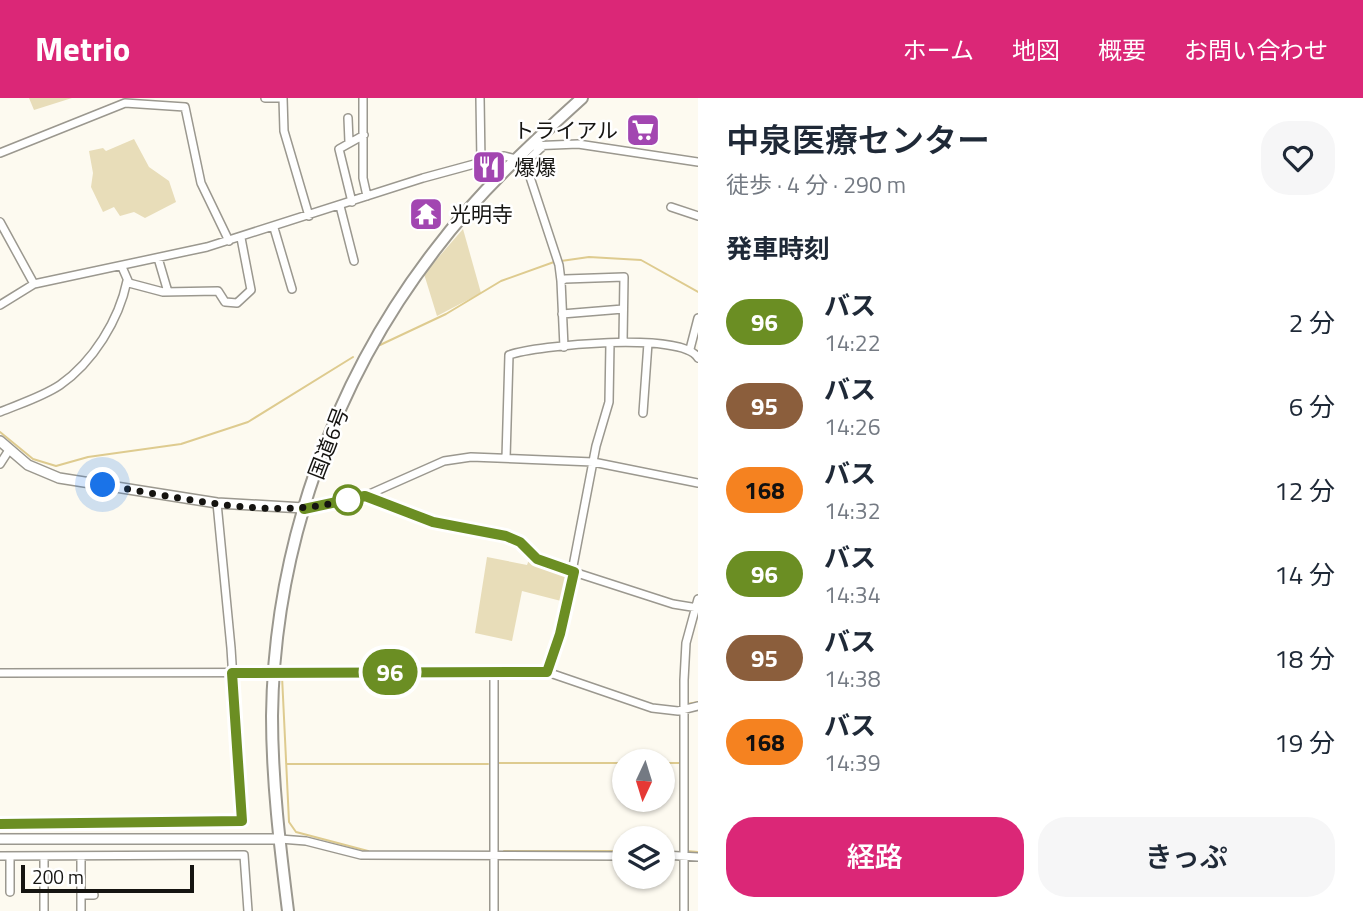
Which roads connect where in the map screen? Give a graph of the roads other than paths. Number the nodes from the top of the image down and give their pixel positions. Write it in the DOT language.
graph roads {
  1 [pos="187,98"];
  2 [pos="265,98"];
  3 [pos="283,98"];
  4 [pos="363,98"];
  5 [pos="480,98"];
  6 [pos="582,98"];
  7 [pos="131,100"];
  8 [pos="185,107"];
  9 [pos="348,118"];
  10 [pos="364,135"];
  11 [pos="349,142"];
  12 [pos="544,145"];
  13 [pos="528,146"];
  14 [pos="0,153"];
  15 [pos="516,159"];
  16 [pos="481,162"];
  17 [pos="698,162"];
  18 [pos="367,196"];
  19 [pos="352,202"];
  20 [pos="340,206"];
  21 [pos="671,207"];
  22 [pos="309,216"];
  23 [pos="698,216"];
  24 [pos="0,222"];
  25 [pos="274,228"];
  26 [pos="241,237"];
  27 [pos="229,241"];
  28 [pos="158,258"];
  29 [pos="354,261"];
  30 [pos="122,267"];
  31 [pos="127,281"];
  32 [pos="561,281"];
  33 [pos="34,284"];
  34 [pos="292,289"];
  35 [pos="168,292"];
  36 [pos="0,305"];
  37 [pos="623,309"];
  38 [pos="562,314"];
  39 [pos="698,318"];
  40 [pos="623,341"];
  41 [pos="610,343"];
  42 [pos="648,343"];
  43 [pos="564,347"];
  44 [pos="690,349"];
  45 [pos="698,358"];
  46 [pos="0,412"];
  47 [pos="643,413"];
  48 [pos="0,441"];
  49 [pos="9,450"];
  50 [pos="506,458"];
  51 [pos="593,462"];
  52 [pos="0,464"];
  53 [pos="698,483"];
  54 [pos="365,496"];
  55 [pos="217,503"];
  56 [pos="304,509"];
  57 [pos="574,572"];
  58 [pos="698,599"];
  59 [pos="696,608"];
  60 [pos="547,672"];
  61 [pos="0,673"];
  62 [pos="232,673"];
  63 [pos="275,673"];
  64 [pos="494,673"];
  65 [pos="698,706"];
  66 [pos="684,709"];
  67 [pos="0,824"];
  68 [pos="0,839"];
  69 [pos="280,839"];
  70 [pos="675,855"];
  71 [pos="684,855"];
  72 [pos="0,856"];
  73 [pos="10,856"];
  74 [pos="44,856"];
  75 [pos="81,856"];
  76 [pos="494,856"];
  77 [pos="612,856"];
  78 [pos="698,857"];
  79 [pos="10,892"];
  80 [pos="81,895"];
  81 [pos="94,895"];
  82 [pos="44,911"];
  83 [pos="81,911"];
  84 [pos="248,911"];
  85 [pos="289,911"];
  86 [pos="494,911"];
  87 [pos="684,911"];
  1 -- 8 [label="street"];
  2 -- 3 [label="street"];
  3 -- 22 [label="street"];
  4 -- 10 [label="street"];
  5 -- 16 [label="street"];
  6 -- 13 [label="highway, 国道6号"];
  7 -- 8 [label="street"];
  7 -- 14 [label="street"];
  8 -- 27 [label="street"];
  9 -- 11 [label="street"];
  10 -- 11 [label="street"];
  10 -- 18 [label="street"];
  11 -- 19 [label="street"];
  12 -- 13 [label="street"];
  12 -- 17 [label="street"];
  12 -- 32 [label="street"];
  13 -- 15 [label="highway, 国道6号"];
  15 -- 16 [label="street"];
  15 -- 56 [label="highway, 国道6号"];
  16 -- 18 [label="street"];
  18 -- 19 [label="street"];
  19 -- 20 [label="street"];
  20 -- 22 [label="street"];
  20 -- 29 [label="street"];
  21 -- 23 [label="street"];
  22 -- 25 [label="street"];
  24 -- 33 [label="street"];
  25 -- 26 [label="street"];
  25 -- 34 [label="street"];
  26 -- 27 [label="street"];
  26 -- 35 [label="street"];
  27 -- 28 [label="street"];
  28 -- 30 [label="street"];
  28 -- 35 [label="street"];
  30 -- 31 [label="street"];
  30 -- 33 [label="street"];
  31 -- 35 [label="street"];
  31 -- 46 [label="street"];
  32 -- 37 [label="street"];
  32 -- 38 [label="street"];
  33 -- 36 [label="street"];
  37 -- 38 [label="street"];
  37 -- 40 [label="street"];
  38 -- 43 [label="street"];
  39 -- 44 [label="street"];
  40 -- 41 [label="street"];
  40 -- 42 [label="street"];
  41 -- 43 [label="street"];
  41 -- 51 [label="street"];
  42 -- 44 [label="street"];
  42 -- 47 [label="street"];
  43 -- 50 [label="street"];
  44 -- 45 [label="street"];
  48 -- 49 [label="main road"];
  49 -- 52 [label="street"];
  49 -- 55 [label="main road"];
  50 -- 51 [label="street"];
  50 -- 54 [label="street"];
  51 -- 53 [label="street"];
  51 -- 57 [label="street"];
  54 -- 56 [label="street"];
  54 -- 57 [label="street"];
  55 -- 56 [label="main road"];
  55 -- 62 [label="street"];
  56 -- 63 [label="highway, 国道6号"];
  57 -- 59 [label="street"];
  57 -- 60 [label="street"];
  58 -- 59 [label="street"];
  59 -- 66 [label="street"];
  60 -- 64 [label="street"];
  60 -- 66 [label="street"];
  61 -- 62 [label="street"];
  62 -- 63 [label="street"];
  62 -- 67 [label="street"];
  63 -- 64 [label="street"];
  63 -- 69 [label="highway, 国道6号"];
  64 -- 76 [label="street"];
  65 -- 66 [label="street"];
  66 -- 71 [label="street"];
  68 -- 69 [label="main road"];
  69 -- 76 [label="street"];
  69 -- 85 [label="highway, 国道6号"];
  70 -- 71 [label="street"];
  71 -- 78 [label="street"];
  71 -- 87 [label="street"];
  72 -- 73 [label="street"];
  73 -- 74 [label="street"];
  73 -- 79 [label="street"];
  74 -- 75 [label="street"];
  74 -- 82 [label="street"];
  75 -- 80 [label="street"];
  75 -- 84 [label="street"];
  76 -- 77 [label="street"];
  76 -- 86 [label="street"];
  80 -- 81 [label="street"];
  80 -- 83 [label="street"];
}
